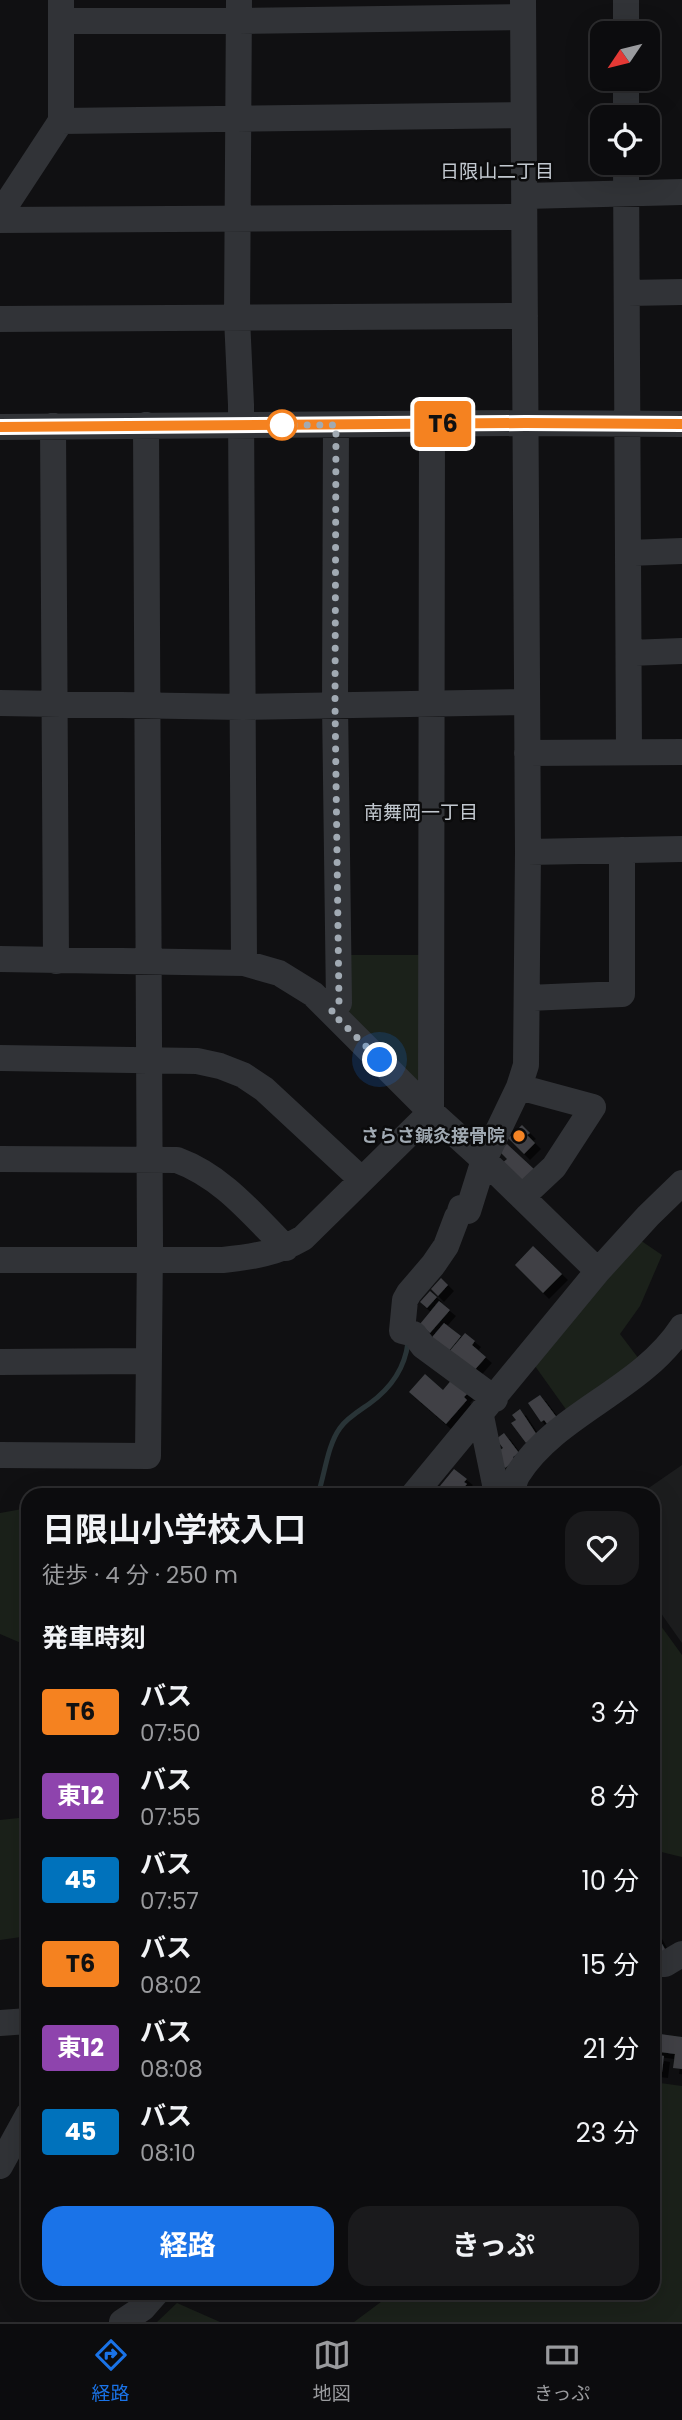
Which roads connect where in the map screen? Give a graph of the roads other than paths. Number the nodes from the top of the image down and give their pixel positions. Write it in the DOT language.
graph roads {
  1 [pos="626,0"];
  2 [pos="523,8"];
  3 [pos="61,10"];
  4 [pos="239,11"];
  5 [pos="626,21"];
  6 [pos="523,115"];
  7 [pos="238,119"];
  8 [pos="61,121"];
  9 [pos="626,175"];
  10 [pos="682,192"];
  11 [pos="626,194"];
  12 [pos="524,207"];
  13 [pos="0,214"];
  14 [pos="237,219"];
  15 [pos="0,220"];
  16 [pos="682,292"];
  17 [pos="628,293"];
  18 [pos="525,316"];
  19 [pos="237,318"];
  20 [pos="0,319"];
  21 [pos="525,423"];
  22 [pos="626,423"];
  23 [pos="432,424"];
  24 [pos="682,424"];
  25 [pos="146,425"];
  26 [pos="240,425"];
  27 [pos="336,425"];
  28 [pos="53,426"];
  29 [pos="0,427"];
  30 [pos="682,551"];
  31 [pos="628,553"];
  32 [pos="682,651"];
  33 [pos="629,653"];
  34 [pos="431,702"];
  35 [pos="526,702"];
  36 [pos="0,703"];
  37 [pos="53,704"];
  38 [pos="335,704"];
  39 [pos="147,706"];
  40 [pos="243,707"];
  41 [pos="629,752"];
  42 [pos="682,752"];
  43 [pos="527,753"];
  44 [pos="682,849"];
  45 [pos="622,850"];
  46 [pos="528,852"];
  47 [pos="0,960"];
  48 [pos="55,961"];
  49 [pos="148,962"];
  50 [pos="243,963"];
  51 [pos="528,998"];
  52 [pos="331,1012"];
  53 [pos="0,1058"];
  54 [pos="148,1060"];
  55 [pos="519,1087"];
  56 [pos="431,1112"];
  57 [pos="0,1159"];
  58 [pos="150,1159"];
  59 [pos="484,1160"];
  60 [pos="362,1180"];
  61 [pos="682,1183"];
  62 [pos="522,1197"];
  63 [pos="286,1248"];
  64 [pos="150,1259"];
  65 [pos="0,1260"];
  66 [pos="598,1271"];
  67 [pos="682,1327"];
  68 [pos="148,1361"];
  69 [pos="0,1362"];
  70 [pos="488,1407"];
  71 [pos="0,1455"];
  72 [pos="419,1488"];
  73 [pos="496,1488"];
  74 [pos="513,1488"];
  75 [pos="682,1954"];
  76 [pos="660,1964"];
  77 [pos="21,2022"];
  78 [pos="0,2023"];
  79 [pos="21,2128"];
  80 [pos="0,2166"];
  81 [pos="150,2300"];
  82 [pos="122,2322"];
  1 -- 5 [label="street"];
  2 -- 4 [label="street"];
  2 -- 6 [label="street"];
  3 -- 4 [label="street"];
  3 -- 8 [label="street"];
  4 -- 7 [label="street"];
  6 -- 7 [label="street"];
  6 -- 12 [label="street"];
  7 -- 8 [label="street"];
  7 -- 14 [label="street"];
  8 -- 13 [label="street"];
  9 -- 11 [label="street"];
  10 -- 11 [label="street"];
  11 -- 12 [label="street"];
  11 -- 17 [label="street"];
  12 -- 14 [label="street"];
  12 -- 18 [label="street"];
  14 -- 15 [label="street"];
  14 -- 19 [label="street"];
  16 -- 17 [label="street"];
  17 -- 22 [label="street"];
  18 -- 19 [label="street"];
  18 -- 21 [label="street"];
  19 -- 20 [label="street"];
  19 -- 26 [label="street"];
  21 -- 22 [label="street"];
  21 -- 23 [label="street"];
  21 -- 35 [label="street"];
  22 -- 24 [label="street"];
  22 -- 31 [label="street"];
  23 -- 27 [label="street"];
  23 -- 34 [label="street"];
  25 -- 26 [label="street"];
  25 -- 28 [label="street"];
  25 -- 39 [label="street"];
  26 -- 27 [label="street"];
  26 -- 40 [label="street"];
  27 -- 38 [label="street"];
  28 -- 29 [label="street"];
  28 -- 37 [label="street"];
  30 -- 31 [label="street"];
  31 -- 33 [label="street"];
  32 -- 33 [label="street"];
  33 -- 41 [label="street"];
  34 -- 35 [label="street"];
  34 -- 38 [label="street"];
  34 -- 56 [label="street"];
  35 -- 43 [label="street"];
  36 -- 37 [label="street"];
  37 -- 39 [label="street"];
  37 -- 48 [label="street"];
  38 -- 40 [label="street"];
  38 -- 52 [label="street"];
  39 -- 40 [label="street"];
  39 -- 49 [label="street"];
  40 -- 50 [label="street"];
  41 -- 42 [label="street"];
  41 -- 43 [label="street"];
  43 -- 46 [label="street"];
  44 -- 45 [label="street"];
  45 -- 46 [label="street"];
  45 -- 51 [label="street"];
  46 -- 51 [label="street"];
  47 -- 48 [label="street"];
  48 -- 49 [label="street"];
  49 -- 50 [label="street"];
  49 -- 54 [label="street"];
  50 -- 52 [label="street"];
  51 -- 55 [label="street"];
  52 -- 56 [label="street"];
  53 -- 54 [label="street"];
  54 -- 58 [label="street"];
  54 -- 60 [label="street"];
  55 -- 59 [label="street"];
  55 -- 62 [label="street"];
  56 -- 59 [label="street"];
  56 -- 60 [label="street"];
  57 -- 58 [label="street"];
  58 -- 63 [label="street"];
  58 -- 64 [label="street"];
  59 -- 62 [label="street"];
  59 -- 70 [label="street"];
  60 -- 63 [label="street"];
  61 -- 66 [label="street"];
  62 -- 66 [label="street"];
  63 -- 64 [label="street"];
  64 -- 65 [label="street"];
  64 -- 68 [label="street"];
  66 -- 70 [label="street"];
  67 -- 74 [label="street"];
  68 -- 69 [label="street"];
  68 -- 71 [label="street"];
  70 -- 72 [label="street"];
  70 -- 73 [label="street"];
  75 -- 76 [label="street"];
  77 -- 78 [label="street"];
  79 -- 80 [label="street"];
  81 -- 82 [label="street"];
}
